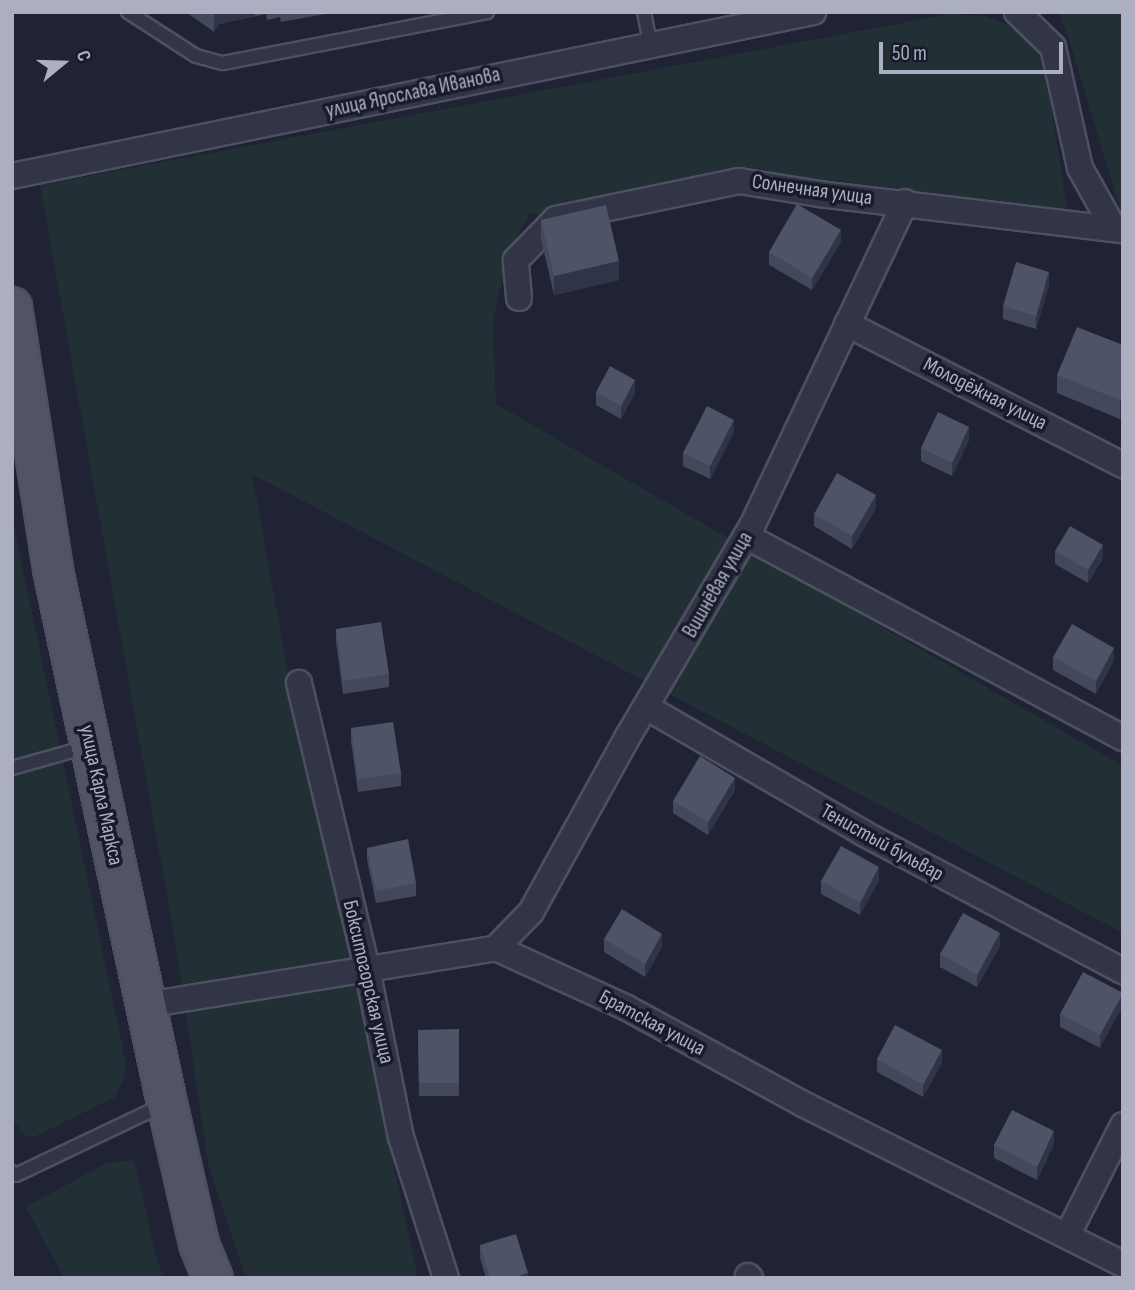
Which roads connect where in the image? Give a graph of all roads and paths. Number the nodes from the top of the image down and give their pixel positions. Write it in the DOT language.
graph roads {
  1 [pos="128,12"];
  2 [pos="487,12"];
  3 [pos="644,12"];
  4 [pos="813,12"];
  5 [pos="1017,12"];
  6 [pos="650,44"];
  7 [pos="12,176"];
  8 [pos="905,202"];
  9 [pos="1118,228"];
  10 [pos="519,298"];
  11 [pos="12,307"];
  12 [pos="847,324"];
  13 [pos="1123,465"];
  14 [pos="746,536"];
  15 [pos="299,683"];
  16 [pos="646,707"];
  17 [pos="1123,738"];
  18 [pos="90,746"];
  19 [pos="12,768"];
  20 [pos="496,947"];
  21 [pos="367,969"];
  22 [pos="1123,971"];
  23 [pos="146,1005"];
  24 [pos="167,1103"];
  25 [pos="1123,1125"];
  26 [pos="14,1178"];
  27 [pos="1068,1234"];
  28 [pos="1123,1264"];
  29 [pos="213,1278"];
  30 [pos="446,1278"];
  1 -- 2 [label="lane"];
  3 -- 6 [label="lane"];
  4 -- 6 [label="street, улица Ярослава Иванова"];
  5 -- 9 [label="street"];
  6 -- 7 [label="street, улица Ярослава Иванова"];
  8 -- 9 [label="street, Солнечная улица"];
  8 -- 10 [label="street, Солнечная улица"];
  8 -- 12 [label="street, Вишнёвая улица"];
  11 -- 18 [label="main road, улица Карла Маркса"];
  12 -- 13 [label="street, Молодёжная улица"];
  12 -- 14 [label="street, Вишнёвая улица"];
  14 -- 16 [label="street, Вишнёвая улица"];
  14 -- 17 [label="street"];
  15 -- 21 [label="street, Бокситогорская улица"];
  16 -- 20 [label="street, Вишнёвая улица"];
  16 -- 22 [label="street, Тенистый бульвар"];
  18 -- 19 [label="lane"];
  18 -- 23 [label="main road, улица Карла Маркса"];
  20 -- 21 [label="street"];
  20 -- 27 [label="street, Братская улица"];
  21 -- 23 [label="street"];
  21 -- 30 [label="street, Бокситогорская улица"];
  23 -- 24 [label="main road, улица Карла Маркса"];
  24 -- 26 [label="lane"];
  24 -- 29 [label="main road, улица Карла Маркса"];
  25 -- 27 [label="street"];
  27 -- 28 [label="street, Братская улица"];
}
